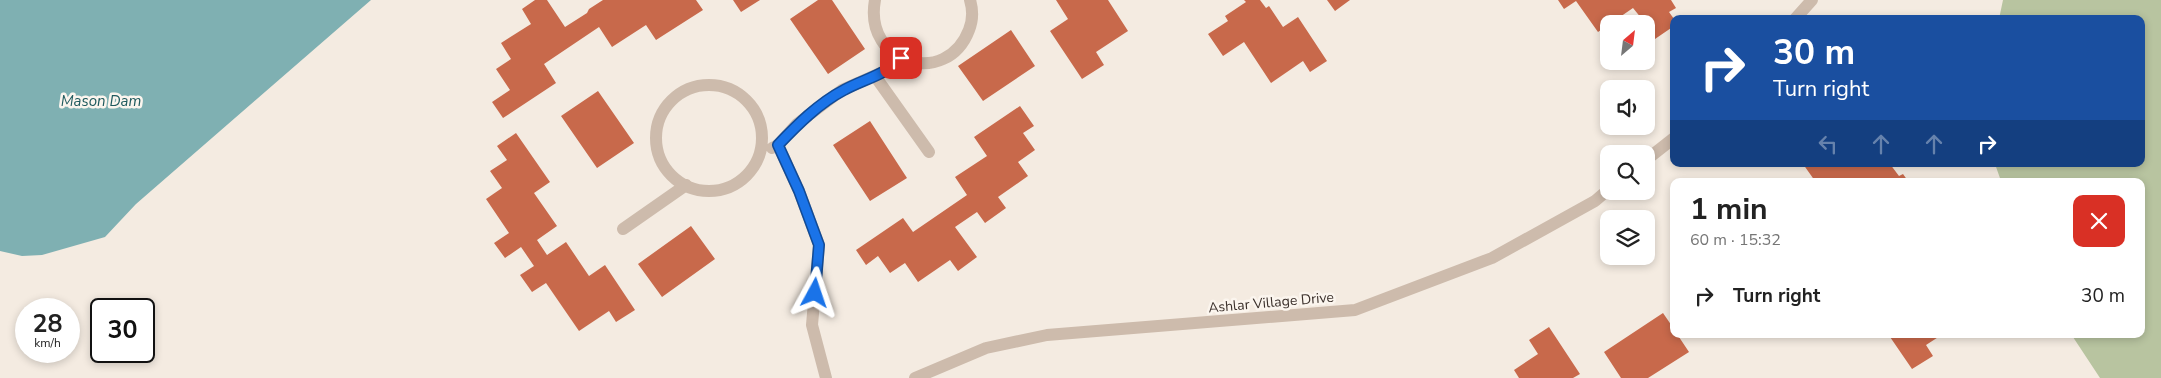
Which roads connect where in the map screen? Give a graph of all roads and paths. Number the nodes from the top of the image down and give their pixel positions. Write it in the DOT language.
graph roads {
  1 [pos="875,0"];
  2 [pos="970,0"];
  3 [pos="1812,0"];
  4 [pos="1799,15"];
  5 [pos="901,58"];
  6 [pos="875,76"];
  7 [pos="1670,141"];
  8 [pos="778,145"];
  9 [pos="929,152"];
  10 [pos="759,153"];
  11 [pos="1655,153"];
  12 [pos="686,185"];
  13 [pos="1600,197"];
  14 [pos="623,229"];
  15 [pos="826,378"];
  16 [pos="915,378"];
  1 -- 5 [label="street"];
  2 -- 5 [label="street"];
  3 -- 4 [label="street"];
  5 -- 6 [label="street"];
  6 -- 8 [label="street"];
  6 -- 9 [label="street"];
  7 -- 11 [label="street"];
  8 -- 10 [label="street"];
  8 -- 15 [label="street"];
  10 -- 12 [label="street"];
  10 -- 12 [label="street"];
  12 -- 14 [label="street"];
  13 -- 16 [label="street, Ashlar Village Drive"];
}
